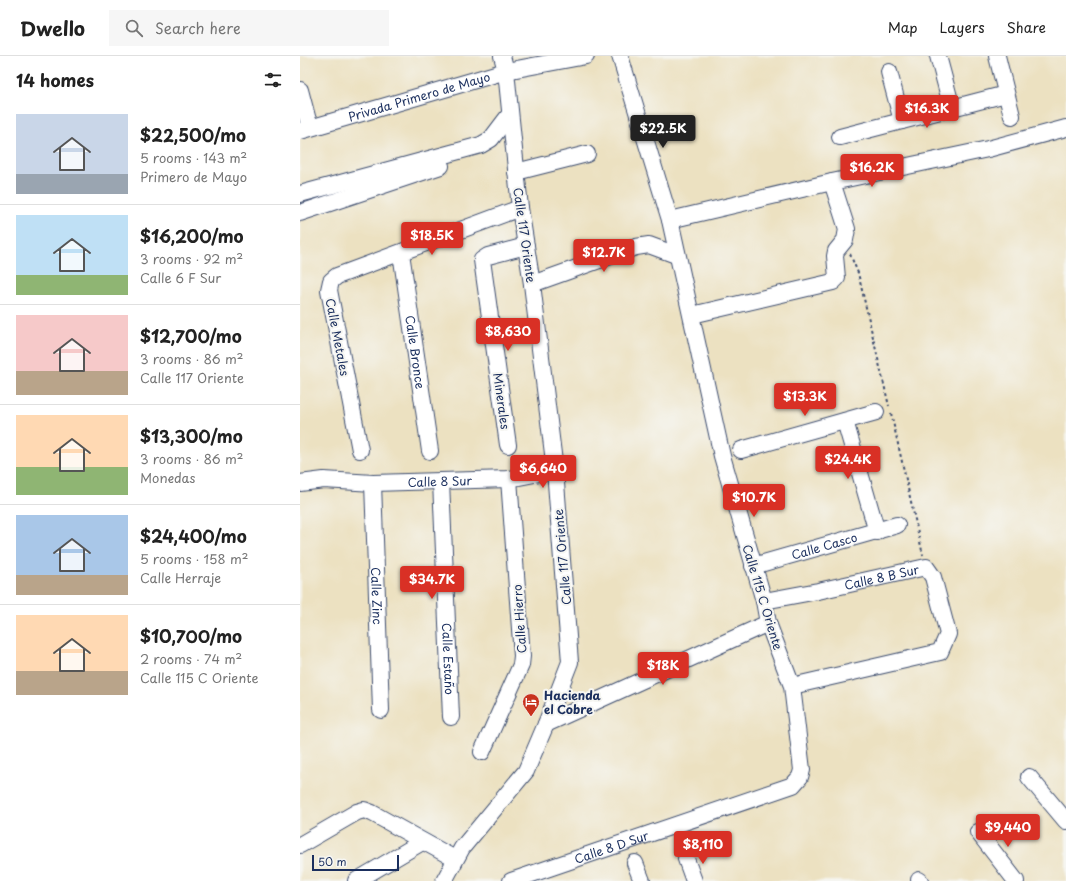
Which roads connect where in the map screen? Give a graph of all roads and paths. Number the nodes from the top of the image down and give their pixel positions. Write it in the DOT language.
graph roads {
  1 [pos="502,56"];
  2 [pos="586,56"];
  3 [pos="620,56"];
  4 [pos="938,56"];
  5 [pos="997,56"];
  6 [pos="506,71"];
  7 [pos="889,72"];
  8 [pos="300,90"];
  9 [pos="1006,94"];
  10 [pos="952,108"];
  11 [pos="510,114"];
  12 [pos="1012,116"];
  13 [pos="902,121"];
  14 [pos="1066,128"];
  15 [pos="305,130"];
  16 [pos="840,137"];
  17 [pos="513,142"];
  18 [pos="587,154"];
  19 [pos="424,166"];
  20 [pos="516,172"];
  21 [pos="832,182"];
  22 [pos="349,188"];
  23 [pos="300,194"];
  24 [pos="520,208"];
  25 [pos="300,213"];
  26 [pos="670,220"];
  27 [pos="845,240"];
  28 [pos="526,246"];
  29 [pos="401,253"];
  30 [pos="676,255"];
  31 [pos="532,284"];
  32 [pos="692,315"];
  33 [pos="876,412"];
  34 [pos="845,421"];
  35 [pos="508,445"];
  36 [pos="360,450"];
  37 [pos="741,450"];
  38 [pos="430,451"];
  39 [pos="555,470"];
  40 [pos="509,479"];
  41 [pos="441,481"];
  42 [pos="300,483"];
  43 [pos="373,483"];
  44 [pos="897,525"];
  45 [pos="877,532"];
  46 [pos="753,566"];
  47 [pos="926,568"];
  48 [pos="764,601"];
  49 [pos="768,623"];
  50 [pos="792,686"];
  51 [pos="381,710"];
  52 [pos="451,718"];
  53 [pos="546,724"];
  54 [pos="482,752"];
  55 [pos="800,777"];
  56 [pos="1028,777"];
  57 [pos="1066,821"];
  58 [pos="978,832"];
  59 [pos="422,842"];
  60 [pos="300,845"];
  61 [pos="455,859"];
  62 [pos="686,859"];
  63 [pos="635,863"];
  64 [pos="356,881"];
  65 [pos="444,881"];
  66 [pos="511,881"];
  67 [pos="642,881"];
  68 [pos="694,881"];
  69 [pos="1016,881"];
  1 -- 6 [label="street, Calle 117 Oriente"];
  2 -- 6 [label="street, Privada Primero de Mayo"];
  3 -- 26 [label="street, Calle 115 C Oriente"];
  4 -- 10 [label="street"];
  5 -- 9 [label="street"];
  6 -- 11 [label="street, Calle 117 Oriente"];
  6 -- 15 [label="street, Privada Primero de Mayo"];
  7 -- 13 [label="street"];
  8 -- 15 [label="street"];
  9 -- 10 [label="street"];
  9 -- 12 [label="street"];
  10 -- 13 [label="street"];
  11 -- 17 [label="street, Calle 117 Oriente"];
  11 -- 19 [label="street"];
  13 -- 16 [label="street"];
  14 -- 21 [label="street"];
  17 -- 19 [label="street"];
  17 -- 20 [label="street, Calle 117 Oriente"];
  18 -- 20 [label="street"];
  19 -- 22 [label="street"];
  20 -- 24 [label="street, Calle 117 Oriente"];
  21 -- 26 [label="street"];
  21 -- 27 [label="street"];
  22 -- 23 [label="street"];
  22 -- 25 [label="street"];
  24 -- 28 [label="street, Calle 117 Oriente"];
  24 -- 29 [label="street, Calle Metales"];
  26 -- 30 [label="street, Calle 115 C Oriente"];
  27 -- 32 [label="street"];
  27 -- 47 [label="path"];
  28 -- 31 [label="street, Calle 117 Oriente"];
  28 -- 35 [label="street, Minerales"];
  29 -- 36 [label="street, Calle Metales"];
  29 -- 38 [label="street, Calle Bronce"];
  30 -- 31 [label="street"];
  30 -- 32 [label="street, Calle 115 C Oriente"];
  31 -- 39 [label="street, Calle 117 Oriente"];
  32 -- 46 [label="street, Calle 115 C Oriente"];
  33 -- 34 [label="street"];
  34 -- 37 [label="street"];
  34 -- 45 [label="street"];
  39 -- 40 [label="street, Calle 8 Sur"];
  39 -- 53 [label="street, Calle 117 Oriente"];
  40 -- 41 [label="street, Calle 8 Sur"];
  40 -- 54 [label="street, Calle Hierro"];
  41 -- 43 [label="street, Calle 8 Sur"];
  41 -- 52 [label="street, Calle Estaño"];
  42 -- 43 [label="street, Calle 8 Sur"];
  43 -- 51 [label="street, Calle Zinc"];
  44 -- 45 [label="street, Calle Casco"];
  45 -- 46 [label="street, Calle Casco"];
  46 -- 48 [label="street, Calle 115 C Oriente"];
  47 -- 48 [label="street, Calle 8 B Sur"];
  47 -- 50 [label="street, Calle 8 B Sur"];
  48 -- 49 [label="street, Calle 115 C Oriente"];
  49 -- 50 [label="street, Calle 115 C Oriente"];
  49 -- 53 [label="street"];
  50 -- 55 [label="street, Calle 115 C Oriente"];
  53 -- 61 [label="street, Calle 117 Oriente"];
  55 -- 66 [label="street, Calle 8 D Sur"];
  56 -- 57 [label="street"];
  58 -- 69 [label="street"];
  59 -- 60 [label="street"];
  59 -- 61 [label="street"];
  59 -- 64 [label="street"];
  61 -- 65 [label="street, Calle 117 Oriente"];
  62 -- 68 [label="street"];
  63 -- 67 [label="street"];
}
